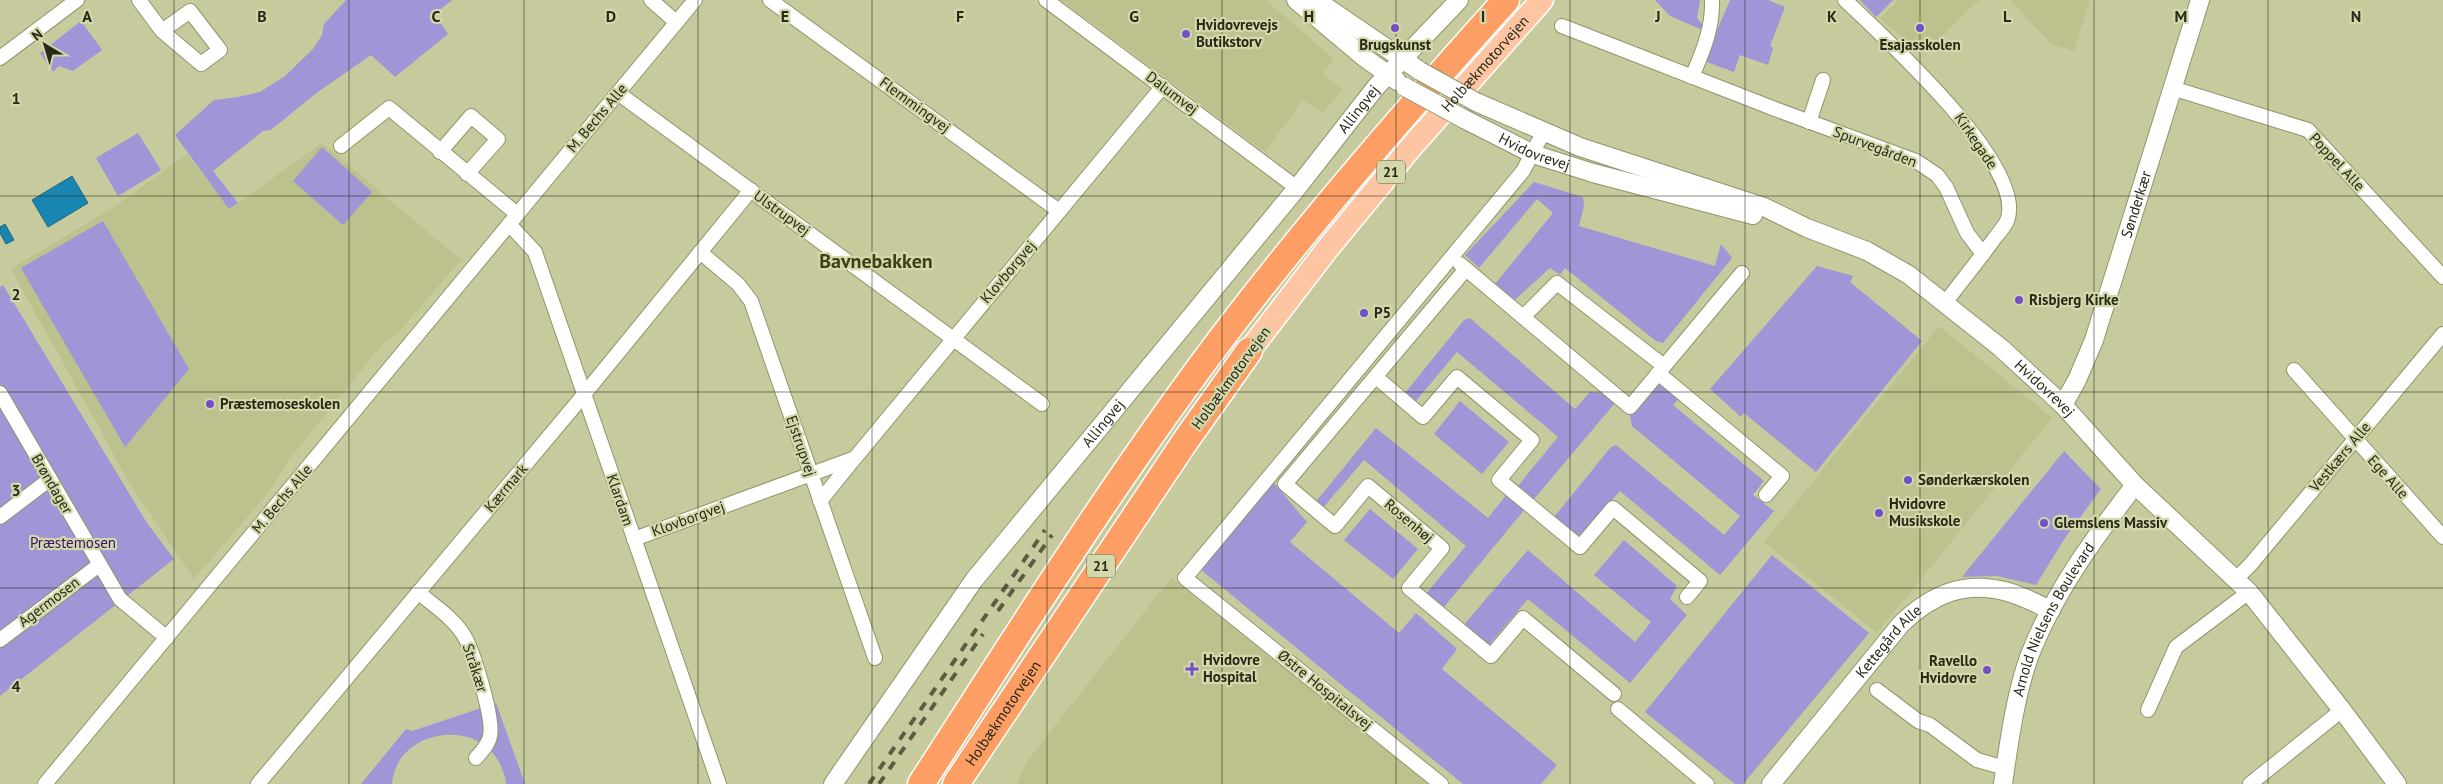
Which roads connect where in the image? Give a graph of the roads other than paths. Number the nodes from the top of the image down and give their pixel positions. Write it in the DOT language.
graph roads {
  1 [pos="77,0"];
  2 [pos="139,0"];
  3 [pos="651,0"];
  4 [pos="695,0"];
  5 [pos="770,0"];
  6 [pos="1046,0"];
  7 [pos="1296,0"];
  8 [pos="1316,0"];
  9 [pos="1459,0"];
  10 [pos="1506,0"];
  11 [pos="1542,0"];
  12 [pos="1712,0"];
  13 [pos="1845,0"];
  14 [pos="2200,0"];
  15 [pos="676,22"];
  16 [pos="1562,26"];
  17 [pos="162,31"];
  18 [pos="0,58"];
  19 [pos="1402,59"];
  20 [pos="1388,74"];
  21 [pos="1692,77"];
  22 [pos="1823,80"];
  23 [pos="1163,86"];
  24 [pos="2172,88"];
  25 [pos="618,94"];
  26 [pos="1809,122"];
  27 [pos="1544,131"];
  28 [pos="341,146"];
  29 [pos="440,152"];
  30 [pos="1534,154"];
  31 [pos="467,174"];
  32 [pos="1297,188"];
  33 [pos="751,190"];
  34 [pos="1059,210"];
  35 [pos="513,219"];
  36 [pos="1807,228"];
  37 [pos="700,252"];
  38 [pos="1983,254"];
  39 [pos="1452,258"];
  40 [pos="1466,269"];
  41 [pos="1742,273"];
  42 [pos="2443,277"];
  43 [pos="1945,303"];
  44 [pos="1522,317"];
  45 [pos="2443,334"];
  46 [pos="952,339"];
  47 [pos="1249,351"];
  48 [pos="1661,370"];
  49 [pos="2294,370"];
  50 [pos="1376,377"];
  51 [pos="583,395"];
  52 [pos="2,401"];
  53 [pos="1042,404"];
  54 [pos="2063,405"];
  55 [pos="2355,439"];
  56 [pos="855,458"];
  57 [pos="811,475"];
  58 [pos="50,479"];
  59 [pos="2134,485"];
  60 [pos="1766,494"];
  61 [pos="820,501"];
  62 [pos="0,518"];
  63 [pos="2443,537"];
  64 [pos="634,538"];
  65 [pos="99,565"];
  66 [pos="2236,579"];
  67 [pos="418,592"];
  68 [pos="2249,592"];
  69 [pos="1687,597"];
  70 [pos="2051,610"];
  71 [pos="167,638"];
  72 [pos="0,640"];
  73 [pos="875,658"];
  74 [pos="1877,690"];
  75 [pos="1614,694"];
  76 [pos="1618,708"];
  77 [pos="2148,710"];
  78 [pos="2342,710"];
  79 [pos="983,742"];
  80 [pos="476,758"];
  81 [pos="2004,776"];
  82 [pos="46,784"];
  83 [pos="258,784"];
  84 [pos="719,784"];
  85 [pos="833,784"];
  86 [pos="921,784"];
  87 [pos="956,784"];
  88 [pos="964,784"];
  89 [pos="1441,784"];
  90 [pos="1707,784"];
  91 [pos="1771,784"];
  92 [pos="2250,784"];
  93 [pos="2397,784"];
  1 -- 18 [label="street"];
  2 -- 17 [label="street"];
  3 -- 15 [label="street"];
  4 -- 15 [label="street, M. Bechs Alle"];
  5 -- 34 [label="street, Flemmingvej"];
  6 -- 23 [label="street, Dalumvej"];
  7 -- 20 [label="street, Hvidovrevej"];
  8 -- 19 [label="street, Hvidovrevej"];
  9 -- 19 [label="street, Allingvej"];
  10 -- 86 [label="highway, Holbækmotorvejen / 21"];
  11 -- 47 [label="main road, Holbækmotorvejen / 21"];
  12 -- 21 [label="street"];
  13 -- 38 [label="street, Kirkegade"];
  14 -- 24 [label="street, Sønderkær"];
  15 -- 25 [label="street, M. Bechs Alle"];
  16 -- 21 [label="street, Spurvegården"];
  19 -- 20 [label="street, Allingvej"];
  19 -- 27 [label="street, Hvidovrevej, bridge"];
  20 -- 30 [label="street, Hvidovrevej, bridge"];
  20 -- 32 [label="street, Allingvej"];
  21 -- 26 [label="street, Spurvegården"];
  22 -- 26 [label="street"];
  23 -- 32 [label="street, Dalumvej"];
  23 -- 34 [label="street, Klovborgvej"];
  24 -- 42 [label="street, Poppel Alle"];
  24 -- 54 [label="street, Sønderkær"];
  25 -- 33 [label="street, Ulstrupvej"];
  25 -- 35 [label="street, M. Bechs Alle"];
  26 -- 38 [label="street, Spurvegården"];
  27 -- 30 [label="street"];
  27 -- 36 [label="street, Hvidovrevej"];
  28 -- 29 [label="street"];
  29 -- 31 [label="street"];
  29 -- 31 [label="street"];
  30 -- 36 [label="street, Hvidovrevej"];
  30 -- 39 [label="street"];
  31 -- 35 [label="street"];
  32 -- 85 [label="street, Allingvej"];
  33 -- 37 [label="street, Kærmark"];
  33 -- 46 [label="street, Ulstrupvej"];
  34 -- 46 [label="street, Klovborgvej"];
  35 -- 51 [label="street, Klardam"];
  35 -- 71 [label="street, M. Bechs Alle"];
  36 -- 43 [label="street, Hvidovrevej"];
  37 -- 51 [label="street, Kærmark"];
  37 -- 57 [label="street, Ejstrupvej"];
  38 -- 43 [label="street, Kirkegade"];
  39 -- 40 [label="street"];
  39 -- 89 [label="street, Østre Hospitalsvej"];
  40 -- 44 [label="street"];
  40 -- 50 [label="street, Rosenhøj"];
  41 -- 48 [label="street"];
  43 -- 54 [label="street, Hvidovrevej"];
  44 -- 48 [label="street"];
  44 -- 48 [label="street"];
  45 -- 55 [label="street, Vestkærs Alle"];
  46 -- 53 [label="street, Ulstrupvej"];
  46 -- 56 [label="street, Klovborgvej"];
  47 -- 79 [label="highway, Holbækmotorvejen / 21"];
  48 -- 60 [label="street"];
  49 -- 55 [label="street, Ege Alle"];
  50 -- 69 [label="street"];
  50 -- 75 [label="street, Rosenhøj"];
  51 -- 64 [label="street, Klardam"];
  51 -- 67 [label="street, Kærmark"];
  52 -- 58 [label="street, Brøndager"];
  54 -- 59 [label="street, Hvidovrevej"];
  55 -- 63 [label="street, Ege Alle"];
  55 -- 66 [label="street, Vestkærs Alle"];
  56 -- 57 [label="street, Klovborgvej"];
  56 -- 61 [label="street, Klovborgvej"];
  57 -- 61 [label="street, Ejstrupvej"];
  57 -- 64 [label="street, Klovborgvej"];
  58 -- 62 [label="street"];
  58 -- 65 [label="street, Brøndager"];
  59 -- 66 [label="street, Hvidovrevej"];
  59 -- 70 [label="street, Arnold Nielsens Boulevard"];
  61 -- 73 [label="street, Ejstrupvej"];
  64 -- 84 [label="street, Klardam"];
  65 -- 71 [label="street, Brøndager"];
  65 -- 72 [label="street, Agermosen"];
  66 -- 68 [label="street, Hvidovrevej"];
  67 -- 80 [label="street, Stråkær"];
  67 -- 83 [label="street, Kærmark"];
  68 -- 77 [label="street"];
  68 -- 78 [label="street, Hvidovrevej"];
  70 -- 81 [label="street, Arnold Nielsens Boulevard"];
  70 -- 91 [label="street, Kettegård Alle"];
  71 -- 82 [label="street, M. Bechs Alle"];
  74 -- 81 [label="street, Arnold Nielsens Boulevard"];
  76 -- 90 [label="street"];
  78 -- 92 [label="street"];
  78 -- 93 [label="street, Hvidovrevej"];
  79 -- 87 [label="highway, Holbækmotorvejen / 21"];
  79 -- 88 [label="highway"];
}
